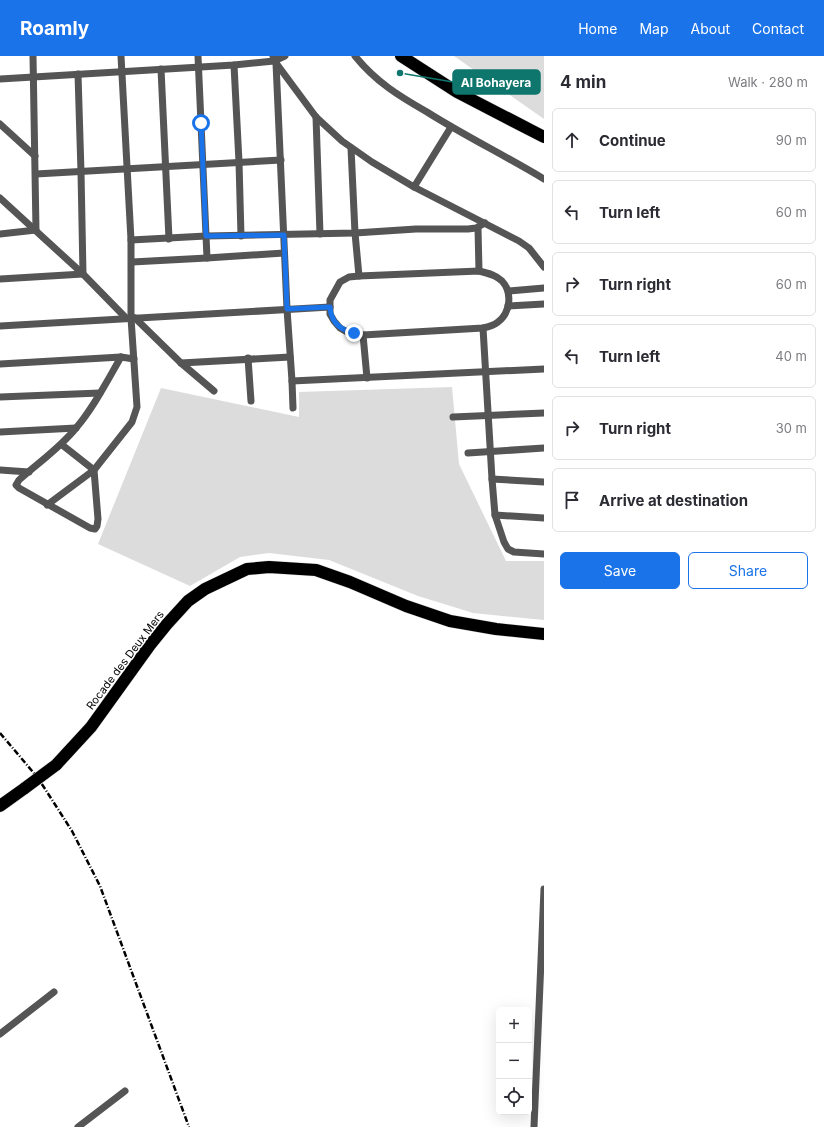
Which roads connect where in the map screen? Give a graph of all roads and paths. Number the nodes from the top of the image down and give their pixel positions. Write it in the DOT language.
graph roads {
  1 [pos="33,56"];
  2 [pos="121,56"];
  3 [pos="198,56"];
  4 [pos="285,56"];
  5 [pos="355,56"];
  6 [pos="401,56"];
  7 [pos="274,60"];
  8 [pos="234,65"];
  9 [pos="199,68"];
  10 [pos="161,69"];
  11 [pos="122,71"];
  12 [pos="78,74"];
  13 [pos="34,76"];
  14 [pos="0,79"];
  15 [pos="316,116"];
  16 [pos="0,124"];
  17 [pos="451,127"];
  18 [pos="544,137"];
  19 [pos="352,148"];
  20 [pos="35,156"];
  21 [pos="281,160"];
  22 [pos="239,162"];
  23 [pos="202,165"];
  24 [pos="166,167"];
  25 [pos="126,169"];
  26 [pos="82,172"];
  27 [pos="36,174"];
  28 [pos="544,179"];
  29 [pos="414,187"];
  30 [pos="0,198"];
  31 [pos="485,223"];
  32 [pos="478,228"];
  33 [pos="36,230"];
  34 [pos="355,233"];
  35 [pos="0,234"];
  36 [pos="320,234"];
  37 [pos="284,235"];
  38 [pos="206,236"];
  39 [pos="241,236"];
  40 [pos="169,239"];
  41 [pos="131,240"];
  42 [pos="284,253"];
  43 [pos="207,258"];
  44 [pos="132,262"];
  45 [pos="544,267"];
  46 [pos="479,271"];
  47 [pos="83,274"];
  48 [pos="359,276"];
  49 [pos="0,279"];
  50 [pos="544,288"];
  51 [pos="508,290"];
  52 [pos="544,304"];
  53 [pos="508,306"];
  54 [pos="330,307"];
  55 [pos="287,309"];
  56 [pos="131,318"];
  57 [pos="0,326"];
  58 [pos="483,328"];
  59 [pos="363,335"];
  60 [pos="290,357"];
  61 [pos="121,358"];
  62 [pos="248,358"];
  63 [pos="134,359"];
  64 [pos="181,363"];
  65 [pos="0,364"];
  66 [pos="544,369"];
  67 [pos="485,372"];
  68 [pos="367,378"];
  69 [pos="292,381"];
  70 [pos="214,391"];
  71 [pos="100,393"];
  72 [pos="0,397"];
  73 [pos="251,401"];
  74 [pos="293,408"];
  75 [pos="544,413"];
  76 [pos="488,416"];
  77 [pos="453,418"];
  78 [pos="76,428"];
  79 [pos="0,432"];
  80 [pos="61,444"];
  81 [pos="544,448"];
  82 [pos="491,452"];
  83 [pos="468,453"];
  84 [pos="0,470"];
  85 [pos="94,470"];
  86 [pos="29,472"];
  87 [pos="492,479"];
  88 [pos="544,482"];
  89 [pos="47,505"];
  90 [pos="495,514"];
  91 [pos="544,518"];
  92 [pos="544,554"];
  93 [pos="544,634"];
  94 [pos="0,806"];
  95 [pos="544,888"];
  96 [pos="54,992"];
  97 [pos="0,1034"];
  98 [pos="126,1091"];
  99 [pos="78,1127"];
  100 [pos="534,1127"];
  1 -- 13 [label="street"];
  2 -- 11 [label="street"];
  3 -- 9 [label="street"];
  4 -- 7 [label="street"];
  5 -- 17 [label="street"];
  6 -- 18 [label="highway"];
  7 -- 8 [label="street"];
  7 -- 15 [label="street"];
  7 -- 21 [label="street"];
  8 -- 9 [label="street"];
  8 -- 22 [label="street"];
  9 -- 10 [label="street"];
  9 -- 23 [label="street"];
  10 -- 11 [label="street"];
  10 -- 24 [label="street"];
  11 -- 12 [label="street"];
  11 -- 25 [label="street"];
  12 -- 13 [label="street"];
  12 -- 26 [label="street"];
  13 -- 14 [label="street"];
  13 -- 20 [label="street"];
  15 -- 19 [label="street"];
  15 -- 36 [label="street"];
  16 -- 20 [label="street"];
  17 -- 28 [label="street"];
  17 -- 29 [label="street"];
  19 -- 29 [label="street"];
  19 -- 34 [label="street"];
  20 -- 27 [label="street"];
  21 -- 22 [label="street"];
  21 -- 37 [label="street"];
  22 -- 23 [label="street"];
  22 -- 39 [label="street"];
  23 -- 24 [label="street"];
  23 -- 38 [label="street"];
  24 -- 25 [label="street"];
  24 -- 40 [label="street"];
  25 -- 26 [label="street"];
  25 -- 41 [label="street"];
  26 -- 27 [label="street"];
  26 -- 47 [label="street"];
  27 -- 33 [label="street"];
  29 -- 31 [label="street"];
  30 -- 33 [label="street"];
  31 -- 32 [label="street"];
  31 -- 45 [label="street"];
  32 -- 34 [label="street"];
  32 -- 46 [label="street"];
  33 -- 35 [label="street"];
  33 -- 47 [label="street"];
  34 -- 36 [label="street"];
  34 -- 48 [label="street"];
  36 -- 37 [label="street"];
  37 -- 39 [label="street"];
  37 -- 42 [label="street"];
  38 -- 39 [label="street"];
  38 -- 40 [label="street"];
  38 -- 43 [label="street"];
  40 -- 41 [label="street"];
  41 -- 44 [label="street"];
  42 -- 43 [label="street"];
  42 -- 55 [label="street"];
  43 -- 44 [label="street"];
  44 -- 56 [label="street"];
  46 -- 48 [label="street"];
  46 -- 51 [label="street"];
  47 -- 49 [label="street"];
  47 -- 56 [label="street"];
  48 -- 54 [label="street"];
  50 -- 51 [label="street"];
  51 -- 53 [label="street"];
  52 -- 53 [label="street"];
  53 -- 58 [label="street"];
  54 -- 55 [label="street"];
  54 -- 59 [label="street"];
  55 -- 56 [label="street"];
  55 -- 60 [label="street"];
  56 -- 57 [label="street"];
  56 -- 63 [label="street"];
  56 -- 64 [label="street"];
  58 -- 59 [label="street"];
  58 -- 67 [label="street"];
  59 -- 68 [label="street"];
  60 -- 62 [label="street"];
  60 -- 69 [label="street"];
  61 -- 63 [label="street"];
  61 -- 65 [label="street"];
  61 -- 71 [label="street"];
  62 -- 64 [label="street"];
  62 -- 73 [label="street"];
  63 -- 85 [label="street"];
  64 -- 70 [label="street"];
  66 -- 67 [label="street"];
  67 -- 68 [label="street"];
  67 -- 76 [label="street"];
  68 -- 69 [label="street"];
  69 -- 74 [label="street"];
  71 -- 72 [label="street"];
  71 -- 78 [label="street"];
  75 -- 76 [label="street"];
  76 -- 77 [label="street"];
  76 -- 82 [label="street"];
  78 -- 79 [label="street"];
  78 -- 80 [label="street"];
  80 -- 85 [label="street"];
  80 -- 86 [label="street"];
  81 -- 82 [label="street"];
  82 -- 83 [label="street"];
  82 -- 87 [label="street"];
  84 -- 86 [label="street"];
  85 -- 89 [label="street"];
  85 -- 89 [label="street"];
  86 -- 89 [label="street"];
  87 -- 88 [label="street"];
  87 -- 90 [label="street"];
  90 -- 91 [label="street"];
  90 -- 92 [label="street"];
  93 -- 94 [label="highway, Rocade des Deux Mers, bridge"];
  95 -- 100 [label="street"];
  96 -- 97 [label="street"];
  98 -- 99 [label="street"];
}
